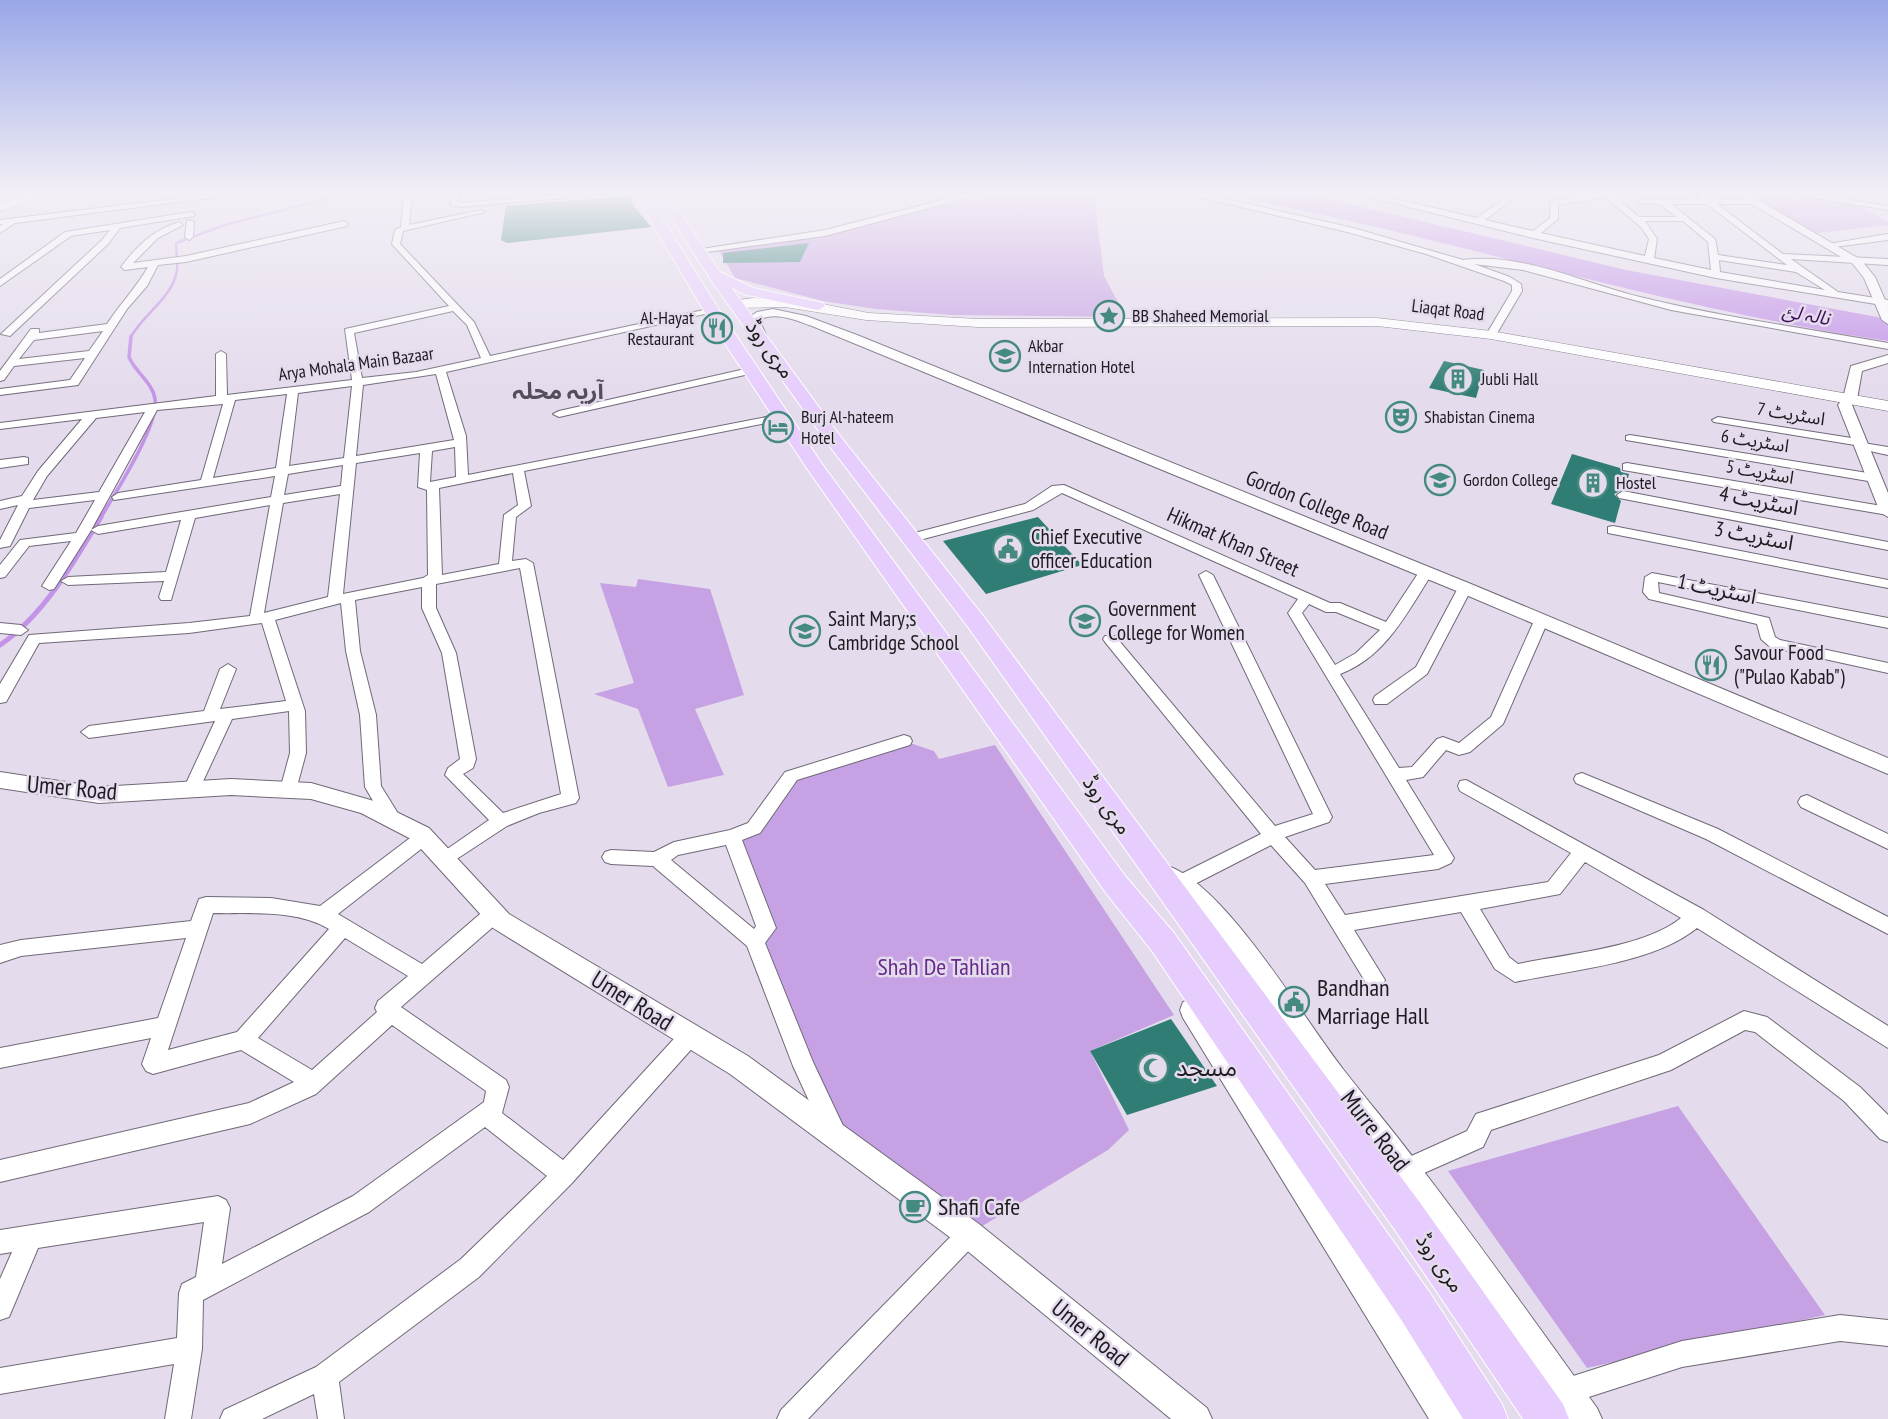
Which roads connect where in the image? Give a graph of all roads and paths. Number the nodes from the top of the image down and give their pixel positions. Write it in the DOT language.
graph roads {
  1 [pos="32,260"];
  2 [pos="85,260"];
  3 [pos="131,260"];
  4 [pos="179,260"];
  5 [pos="412,260"];
  6 [pos="681,260"];
  7 [pos="706,260"];
  8 [pos="1455,260"];
  9 [pos="1480,260"];
  10 [pos="1483,260"];
  11 [pos="1650,260"];
  12 [pos="1714,260"];
  13 [pos="1735,260"];
  14 [pos="1785,260"];
  15 [pos="1834,260"];
  16 [pos="1854,260"];
  17 [pos="1462,262"];
  18 [pos="1857,262"];
  19 [pos="1888,262"];
  20 [pos="154,264"];
  21 [pos="1798,270"];
  22 [pos="713,272"];
  23 [pos="1716,275"];
  24 [pos="0,283"];
  25 [pos="1839,295"];
  26 [pos="1883,301"];
  27 [pos="737,303"];
  28 [pos="818,306"];
  29 [pos="457,307"];
  30 [pos="713,312"];
  31 [pos="771,312"];
  32 [pos="1888,320"];
  33 [pos="863,325"];
  34 [pos="110,327"];
  35 [pos="3,335"];
  36 [pos="1491,335"];
  37 [pos="31,337"];
  38 [pos="765,344"];
  39 [pos="1888,346"];
  40 [pos="93,354"];
  41 [pos="222,354"];
  42 [pos="1888,359"];
  43 [pos="487,360"];
  44 [pos="12,363"];
  45 [pos="440,370"];
  46 [pos="754,370"];
  47 [pos="0,378"];
  48 [pos="358,384"];
  49 [pos="0,392"];
  50 [pos="293,392"];
  51 [pos="226,400"];
  52 [pos="1848,402"];
  53 [pos="1888,406"];
  54 [pos="152,409"];
  55 [pos="1888,413"];
  56 [pos="93,414"];
  57 [pos="559,414"];
  58 [pos="782,417"];
  59 [pos="1718,420"];
  60 [pos="0,426"];
  61 [pos="1630,438"];
  62 [pos="460,443"];
  63 [pos="1859,444"];
  64 [pos="426,449"];
  65 [pos="1888,451"];
  66 [pos="24,461"];
  67 [pos="348,461"];
  68 [pos="0,464"];
  69 [pos="1627,467"];
  70 [pos="519,470"];
  71 [pos="282,471"];
  72 [pos="1874,478"];
  73 [pos="461,480"];
  74 [pos="206,483"];
  75 [pos="436,485"];
  76 [pos="345,489"];
  77 [pos="103,495"];
  78 [pos="1623,495"];
  79 [pos="118,497"];
  80 [pos="1885,497"];
  81 [pos="277,500"];
  82 [pos="25,502"];
  83 [pos="0,505"];
  84 [pos="1888,512"];
  85 [pos="189,515"];
  86 [pos="98,530"];
  87 [pos="1613,530"];
  88 [pos="80,536"];
  89 [pos="912,538"];
  90 [pos="0,544"];
  91 [pos="1888,546"];
  92 [pos="505,567"];
  93 [pos="1426,572"];
  94 [pos="0,574"];
  95 [pos="1206,575"];
  96 [pos="172,576"];
  97 [pos="432,579"];
  98 [pos="68,580"];
  99 [pos="1888,584"];
  100 [pos="49,586"];
  101 [pos="1465,588"];
  102 [pos="166,597"];
  103 [pos="1306,597"];
  104 [pos="342,598"];
  105 [pos="262,619"];
  106 [pos="1541,621"];
  107 [pos="976,622"];
  108 [pos="1888,623"];
  109 [pos="0,628"];
  110 [pos="1388,628"];
  111 [pos="21,630"];
  112 [pos="936,634"];
  113 [pos="1110,639"];
  114 [pos="1888,668"];
  115 [pos="228,669"];
  116 [pos="1331,672"];
  117 [pos="0,698"];
  118 [pos="1381,700"];
  119 [pos="296,705"];
  120 [pos="218,715"];
  121 [pos="89,732"];
  122 [pos="904,741"];
  123 [pos="1888,755"];
  124 [pos="1888,766"];
  125 [pos="1394,775"];
  126 [pos="1582,779"];
  127 [pos="0,780"];
  128 [pos="1466,786"];
  129 [pos="191,790"];
  130 [pos="288,790"];
  131 [pos="1807,802"];
  132 [pos="393,820"];
  133 [pos="501,821"];
  134 [pos="424,836"];
  135 [pos="1273,836"];
  136 [pos="732,837"];
  137 [pos="1888,842"];
  138 [pos="1583,851"];
  139 [pos="611,857"];
  140 [pos="446,859"];
  141 [pos="657,859"];
  142 [pos="1147,860"];
  143 [pos="1311,878"];
  144 [pos="1180,883"];
  145 [pos="1466,903"];
  146 [pos="494,914"];
  147 [pos="323,915"];
  148 [pos="1697,916"];
  149 [pos="1143,919"];
  150 [pos="1340,924"];
  151 [pos="1888,926"];
  152 [pos="198,928"];
  153 [pos="342,928"];
  154 [pos="755,941"];
  155 [pos="0,954"];
  156 [pos="423,975"];
  157 [pos="1375,980"];
  158 [pos="391,1013"];
  159 [pos="165,1026"];
  160 [pos="689,1037"];
  161 [pos="1888,1038"];
  162 [pos="243,1041"];
  163 [pos="0,1058"];
  164 [pos="313,1082"];
  165 [pos="485,1114"];
  166 [pos="1888,1131"];
  167 [pos="837,1137"];
  168 [pos="1406,1170"];
  169 [pos="0,1171"];
  170 [pos="564,1175"];
  171 [pos="969,1234"];
  172 [pos="31,1237"];
  173 [pos="0,1242"];
  174 [pos="207,1283"];
  175 [pos="0,1308"];
  176 [pos="1888,1333"];
  177 [pos="189,1349"];
  178 [pos="325,1376"];
  179 [pos="0,1381"];
  180 [pos="1557,1405"];
  181 [pos="178,1419"];
  182 [pos="233,1419"];
  183 [pos="331,1419"];
  184 [pos="790,1419"];
  185 [pos="1196,1419"];
  186 [pos="1448,1419"];
  187 [pos="1487,1419"];
  188 [pos="1586,1419"];
  1 -- 24 [label="street"];
  2 -- 35 [label="street"];
  3 -- 20 [label="street"];
  4 -- 20 [label="street"];
  5 -- 29 [label="street"];
  6 -- 30 [label="main road, مری روڈ"];
  7 -- 22 [label="main road, مری روڈ"];
  8 -- 17 [label="street"];
  9 -- 17 [label="street"];
  10 -- 39 [label="street"];
  11 -- 23 [label="street"];
  12 -- 23 [label="street"];
  13 -- 21 [label="street"];
  14 -- 21 [label="street"];
  15 -- 18 [label="street"];
  16 -- 18 [label="street"];
  17 -- 36 [label="street"];
  18 -- 19 [label="street"];
  18 -- 26 [label="street"];
  20 -- 34 [label="street"];
  21 -- 25 [label="street"];
  22 -- 27 [label="main road, مری روڈ"];
  22 -- 28 [label="main road"];
  23 -- 25 [label="street"];
  25 -- 26 [label="street"];
  26 -- 32 [label="street"];
  27 -- 28 [label="main road, Liaqat Road"];
  27 -- 38 [label="main road, مری روڈ"];
  28 -- 33 [label="main road, Liaqat Road"];
  29 -- 43 [label="street"];
  29 -- 48 [label="street"];
  30 -- 43 [label="street, Arya Mohala Main Bazaar"];
  30 -- 46 [label="main road, مری روڈ"];
  31 -- 33 [label="street, Gordon College Road"];
  31 -- 38 [label="street, Gordon College Road"];
  33 -- 36 [label="main road, Liaqat Road"];
  33 -- 52 [label="main road, Liaqat Road"];
  33 -- 93 [label="street, Gordon College Road"];
  33 -- 123 [label="street, Gordon College Road"];
  34 -- 37 [label="street"];
  34 -- 40 [label="street"];
  35 -- 37 [label="street"];
  36 -- 52 [label="main road, Liaqat Road"];
  37 -- 44 [label="street"];
  38 -- 89 [label="main road, مری روڈ"];
  40 -- 44 [label="street"];
  40 -- 49 [label="street"];
  41 -- 51 [label="street"];
  42 -- 52 [label="street"];
  43 -- 45 [label="street, Arya Mohala Main Bazaar"];
  44 -- 47 [label="street"];
  45 -- 48 [label="street, Arya Mohala Main Bazaar"];
  45 -- 62 [label="street"];
  46 -- 57 [label="street"];
  46 -- 58 [label="main road, مری روڈ"];
  48 -- 50 [label="street, Arya Mohala Main Bazaar"];
  48 -- 67 [label="street"];
  50 -- 51 [label="street, Arya Mohala Main Bazaar"];
  50 -- 71 [label="street"];
  51 -- 54 [label="street, Arya Mohala Main Bazaar"];
  51 -- 74 [label="street"];
  52 -- 53 [label="main road, Liaqat Road"];
  52 -- 55 [label="main road, Liaqat Road"];
  52 -- 63 [label="street"];
  54 -- 56 [label="street, Arya Mohala Main Bazaar"];
  54 -- 77 [label="street"];
  56 -- 60 [label="street, Arya Mohala Main Bazaar"];
  56 -- 82 [label="street"];
  58 -- 70 [label="street"];
  58 -- 112 [label="main road, مری روڈ"];
  59 -- 63 [label="street, اسٹریٹ 7"];
  61 -- 72 [label="street, اسٹریٹ 6"];
  62 -- 64 [label="street"];
  62 -- 73 [label="street"];
  63 -- 65 [label="street, اسٹریٹ 7"];
  63 -- 72 [label="street"];
  64 -- 67 [label="street"];
  64 -- 75 [label="street"];
  66 -- 68 [label="street"];
  67 -- 71 [label="street"];
  67 -- 76 [label="street"];
  69 -- 84 [label="street, اسٹریٹ 5"];
  70 -- 73 [label="street"];
  70 -- 92 [label="street"];
  71 -- 74 [label="street"];
  71 -- 81 [label="street"];
  72 -- 80 [label="street"];
  73 -- 75 [label="street"];
  74 -- 79 [label="street"];
  75 -- 97 [label="street"];
  76 -- 81 [label="street"];
  76 -- 104 [label="street"];
  77 -- 82 [label="street"];
  77 -- 88 [label="street"];
  78 -- 91 [label="street, اسٹریٹ 4"];
  80 -- 84 [label="street"];
  81 -- 85 [label="street"];
  81 -- 105 [label="street"];
  82 -- 83 [label="street"];
  82 -- 90 [label="street"];
  85 -- 86 [label="street"];
  85 -- 96 [label="street"];
  87 -- 99 [label="street, اسٹریٹ 3"];
  88 -- 94 [label="street"];
  88 -- 100 [label="street"];
  89 -- 103 [label="street, Hikmat Khan Street"];
  89 -- 107 [label="main road, مری روڈ"];
  92 -- 97 [label="street"];
  92 -- 133 [label="street"];
  93 -- 101 [label="street, Gordon College Road"];
  93 -- 110 [label="street"];
  95 -- 135 [label="street"];
  96 -- 98 [label="street"];
  96 -- 102 [label="street"];
  97 -- 104 [label="street"];
  97 -- 133 [label="street"];
  101 -- 106 [label="street, Gordon College Road"];
  101 -- 118 [label="street"];
  103 -- 110 [label="street, Hikmat Khan Street"];
  103 -- 116 [label="street"];
  104 -- 105 [label="street"];
  104 -- 132 [label="street"];
  105 -- 117 [label="street"];
  105 -- 119 [label="street"];
  106 -- 124 [label="street, Gordon College Road"];
  106 -- 125 [label="street"];
  107 -- 112 [label="main road"];
  107 -- 142 [label="main road, مری روڈ"];
  108 -- 114 [label="street, اسٹریٹ 1"];
  109 -- 111 [label="street"];
  110 -- 116 [label="street"];
  112 -- 149 [label="main road, مری روڈ"];
  113 -- 135 [label="street"];
  115 -- 120 [label="street"];
  116 -- 125 [label="street"];
  119 -- 120 [label="street"];
  119 -- 130 [label="street"];
  120 -- 121 [label="street"];
  120 -- 129 [label="street"];
  122 -- 136 [label="street"];
  125 -- 143 [label="street"];
  126 -- 151 [label="street"];
  127 -- 129 [label="street, Umer Road"];
  128 -- 138 [label="street"];
  129 -- 130 [label="street, Umer Road"];
  130 -- 132 [label="street, Umer Road"];
  131 -- 137 [label="street"];
  132 -- 134 [label="street, Umer Road"];
  133 -- 140 [label="street"];
  134 -- 140 [label="street, Umer Road"];
  134 -- 147 [label="street"];
  135 -- 143 [label="street"];
  135 -- 144 [label="street"];
  136 -- 141 [label="street"];
  136 -- 154 [label="street"];
  138 -- 145 [label="street"];
  138 -- 148 [label="street"];
  139 -- 141 [label="street"];
  140 -- 146 [label="street, Umer Road"];
  141 -- 154 [label="street"];
  142 -- 144 [label="street, Murre Road"];
  142 -- 180 [label="main road, مری روڈ"];
  143 -- 150 [label="street"];
  144 -- 168 [label="street, Murre Road"];
  145 -- 148 [label="street"];
  145 -- 150 [label="street"];
  146 -- 156 [label="street"];
  146 -- 160 [label="street, Umer Road"];
  147 -- 152 [label="street"];
  147 -- 153 [label="street"];
  148 -- 161 [label="street"];
  149 -- 186 [label="street"];
  149 -- 187 [label="main road, مری روڈ"];
  150 -- 157 [label="street"];
  152 -- 155 [label="street"];
  152 -- 159 [label="street"];
  153 -- 156 [label="street"];
  153 -- 162 [label="street"];
  154 -- 167 [label="street"];
  156 -- 158 [label="street"];
  158 -- 164 [label="street"];
  158 -- 165 [label="street"];
  159 -- 162 [label="street"];
  159 -- 163 [label="street"];
  160 -- 167 [label="street, Umer Road"];
  160 -- 170 [label="street"];
  162 -- 164 [label="street"];
  164 -- 169 [label="street"];
  165 -- 170 [label="street"];
  165 -- 174 [label="street"];
  166 -- 168 [label="street"];
  167 -- 171 [label="street, Umer Road"];
  168 -- 180 [label="street, Murre Road"];
  170 -- 178 [label="street"];
  171 -- 184 [label="street"];
  171 -- 185 [label="street, Umer Road"];
  172 -- 173 [label="street"];
  172 -- 174 [label="street"];
  172 -- 175 [label="street"];
  174 -- 177 [label="street"];
  176 -- 180 [label="street"];
  177 -- 179 [label="street"];
  177 -- 181 [label="street"];
  178 -- 182 [label="street"];
  178 -- 183 [label="street"];
  180 -- 188 [label="street, Murre Road"];
}
